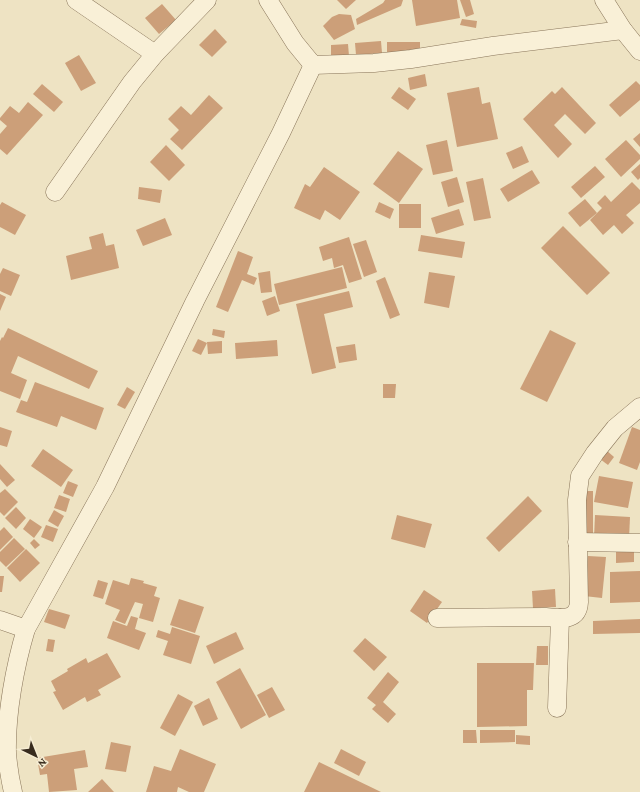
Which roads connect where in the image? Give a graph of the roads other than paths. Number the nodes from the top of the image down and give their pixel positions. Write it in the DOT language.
graph roads {
  1 [pos="76,0"];
  2 [pos="207,0"];
  3 [pos="268,0"];
  4 [pos="604,0"];
  5 [pos="623,30"];
  6 [pos="640,50"];
  7 [pos="155,54"];
  8 [pos="313,65"];
  9 [pos="55,192"];
  10 [pos="640,407"];
  11 [pos="577,542"];
  12 [pos="640,543"];
  13 [pos="437,618"];
  14 [pos="560,618"];
  15 [pos="0,620"];
  16 [pos="26,629"];
  17 [pos="557,708"];
  18 [pos="13,792"];
  1 -- 7 [label="street"];
  2 -- 7 [label="street"];
  3 -- 8 [label="street"];
  4 -- 5 [label="street"];
  5 -- 6 [label="street"];
  5 -- 8 [label="street"];
  7 -- 9 [label="street"];
  8 -- 16 [label="street"];
  10 -- 11 [label="street"];
  11 -- 12 [label="street"];
  11 -- 14 [label="street"];
  13 -- 14 [label="street"];
  14 -- 17 [label="street"];
  15 -- 16 [label="street"];
  16 -- 18 [label="street"];
}
